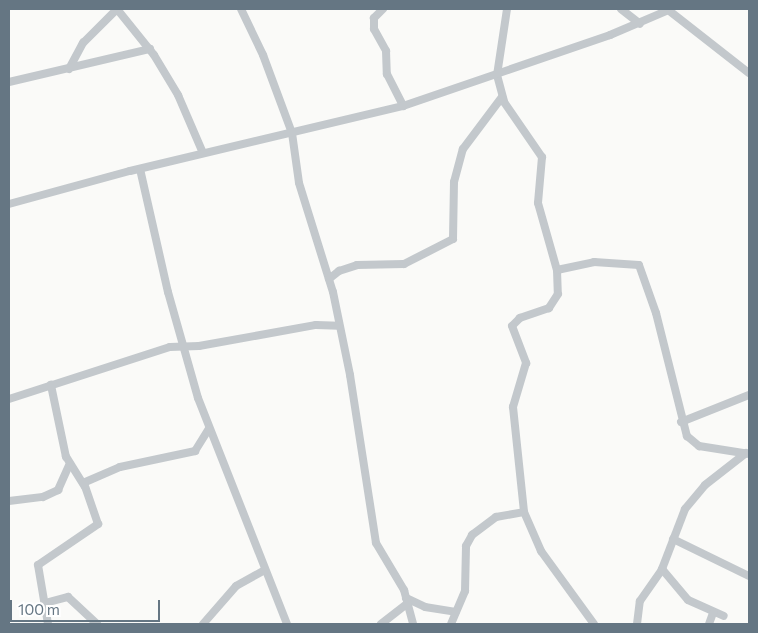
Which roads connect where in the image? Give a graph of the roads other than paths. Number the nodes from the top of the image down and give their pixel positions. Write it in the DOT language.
graph roads {
  1 [pos="117,9"];
  2 [pos="240,9"];
  3 [pos="383,9"];
  4 [pos="507,9"];
  5 [pos="621,9"];
  6 [pos="668,9"];
  7 [pos="640,24"];
  8 [pos="150,49"];
  9 [pos="69,69"];
  10 [pos="749,73"];
  11 [pos="497,75"];
  12 [pos="9,82"];
  13 [pos="502,97"];
  14 [pos="403,106"];
  15 [pos="292,133"];
  16 [pos="203,153"];
  17 [pos="140,168"];
  18 [pos="9,204"];
  19 [pos="557,270"];
  20 [pos="329,279"];
  21 [pos="339,326"];
  22 [pos="185,346"];
  23 [pos="52,386"];
  24 [pos="749,395"];
  25 [pos="9,399"];
  26 [pos="682,422"];
  27 [pos="209,430"];
  28 [pos="748,453"];
  29 [pos="69,465"];
  30 [pos="83,483"];
  31 [pos="9,501"];
  32 [pos="524,512"];
  33 [pos="673,538"];
  34 [pos="662,569"];
  35 [pos="265,570"];
  36 [pos="749,576"];
  37 [pos="407,601"];
  38 [pos="45,603"];
  39 [pos="456,612"];
  40 [pos="713,613"];
  41 [pos="724,616"];
  42 [pos="48,624"];
  43 [pos="97,624"];
  44 [pos="203,624"];
  45 [pos="287,624"];
  46 [pos="381,624"];
  47 [pos="413,624"];
  48 [pos="451,624"];
  49 [pos="594,624"];
  50 [pos="637,624"];
  51 [pos="709,624"];
  1 -- 8 [label="street"];
  1 -- 9 [label="street"];
  2 -- 15 [label="street"];
  3 -- 14 [label="street"];
  4 -- 11 [label="street"];
  5 -- 7 [label="street"];
  6 -- 7 [label="street"];
  6 -- 10 [label="street"];
  7 -- 11 [label="street"];
  8 -- 9 [label="street"];
  8 -- 16 [label="street"];
  9 -- 12 [label="street"];
  11 -- 13 [label="street"];
  11 -- 14 [label="street"];
  13 -- 19 [label="street"];
  13 -- 20 [label="street"];
  14 -- 15 [label="street"];
  15 -- 16 [label="street"];
  15 -- 20 [label="street"];
  16 -- 17 [label="street"];
  17 -- 18 [label="street"];
  17 -- 22 [label="street"];
  19 -- 26 [label="street"];
  19 -- 32 [label="street"];
  20 -- 21 [label="street"];
  21 -- 22 [label="street"];
  21 -- 37 [label="street"];
  22 -- 23 [label="street"];
  22 -- 27 [label="street"];
  23 -- 25 [label="street"];
  23 -- 29 [label="street"];
  24 -- 26 [label="street"];
  26 -- 28 [label="street"];
  27 -- 30 [label="street"];
  27 -- 35 [label="street"];
  28 -- 33 [label="street"];
  29 -- 30 [label="street"];
  29 -- 31 [label="street"];
  30 -- 38 [label="street"];
  32 -- 39 [label="street"];
  32 -- 49 [label="street"];
  33 -- 34 [label="street"];
  33 -- 36 [label="street"];
  34 -- 40 [label="street"];
  34 -- 50 [label="street"];
  35 -- 44 [label="street"];
  35 -- 45 [label="street"];
  37 -- 39 [label="street"];
  37 -- 46 [label="street"];
  37 -- 47 [label="street"];
  38 -- 42 [label="street"];
  38 -- 43 [label="street"];
  39 -- 48 [label="street"];
  40 -- 41 [label="street"];
  40 -- 51 [label="street"];
}
